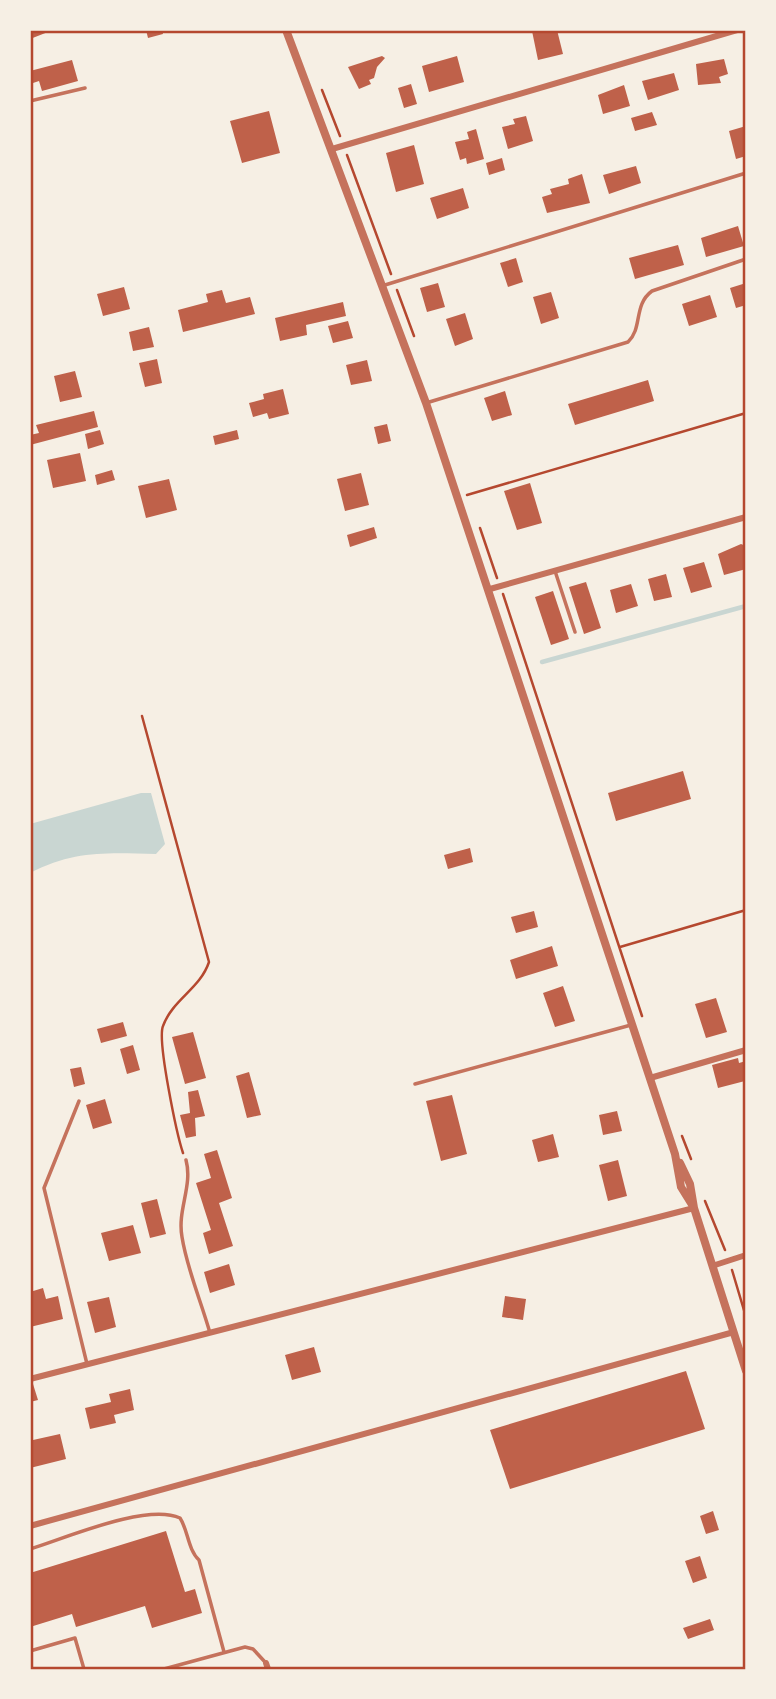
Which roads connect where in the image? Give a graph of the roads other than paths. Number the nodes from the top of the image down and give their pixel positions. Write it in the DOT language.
graph roads {
  1 [pos="286,30"];
  2 [pos="737,30"];
  3 [pos="85,88"];
  4 [pos="30,101"];
  5 [pos="332,149"];
  6 [pos="746,173"];
  7 [pos="746,260"];
  8 [pos="385,285"];
  9 [pos="426,403"];
  10 [pos="746,517"];
  11 [pos="555,571"];
  12 [pos="490,589"];
  13 [pos="575,632"];
  14 [pos="633,1024"];
  15 [pos="746,1050"];
  16 [pos="650,1078"];
  17 [pos="415,1084"];
  18 [pos="79,1101"];
  19 [pos="186,1160"];
  20 [pos="694,1208"];
  21 [pos="746,1255"];
  22 [pos="712,1266"];
  23 [pos="734,1332"];
  24 [pos="210,1333"];
  25 [pos="87,1364"];
  26 [pos="746,1371"];
  27 [pos="30,1379"];
  28 [pos="30,1526"];
  29 [pos="30,1549"];
  30 [pos="30,1651"];
  31 [pos="224,1651"];
  32 [pos="267,1666"];
  33 [pos="84,1669"];
  34 [pos="164,1669"];
  1 -- 5 [label="street"];
  2 -- 5 [label="street"];
  3 -- 4 [label="lane"];
  5 -- 8 [label="street"];
  6 -- 8 [label="lane"];
  7 -- 9 [label="lane"];
  8 -- 9 [label="street"];
  9 -- 12 [label="street"];
  10 -- 11 [label="street"];
  11 -- 12 [label="street"];
  11 -- 13 [label="lane"];
  12 -- 14 [label="street"];
  14 -- 16 [label="street"];
  14 -- 17 [label="lane"];
  15 -- 16 [label="street"];
  16 -- 20 [label="street"];
  18 -- 25 [label="lane"];
  19 -- 24 [label="lane"];
  20 -- 22 [label="street"];
  20 -- 24 [label="street"];
  21 -- 22 [label="street"];
  22 -- 23 [label="street"];
  23 -- 26 [label="street"];
  23 -- 28 [label="street"];
  24 -- 25 [label="street"];
  25 -- 27 [label="street"];
  29 -- 31 [label="lane"];
  30 -- 33 [label="lane"];
  31 -- 32 [label="lane"];
  31 -- 34 [label="lane"];
}
